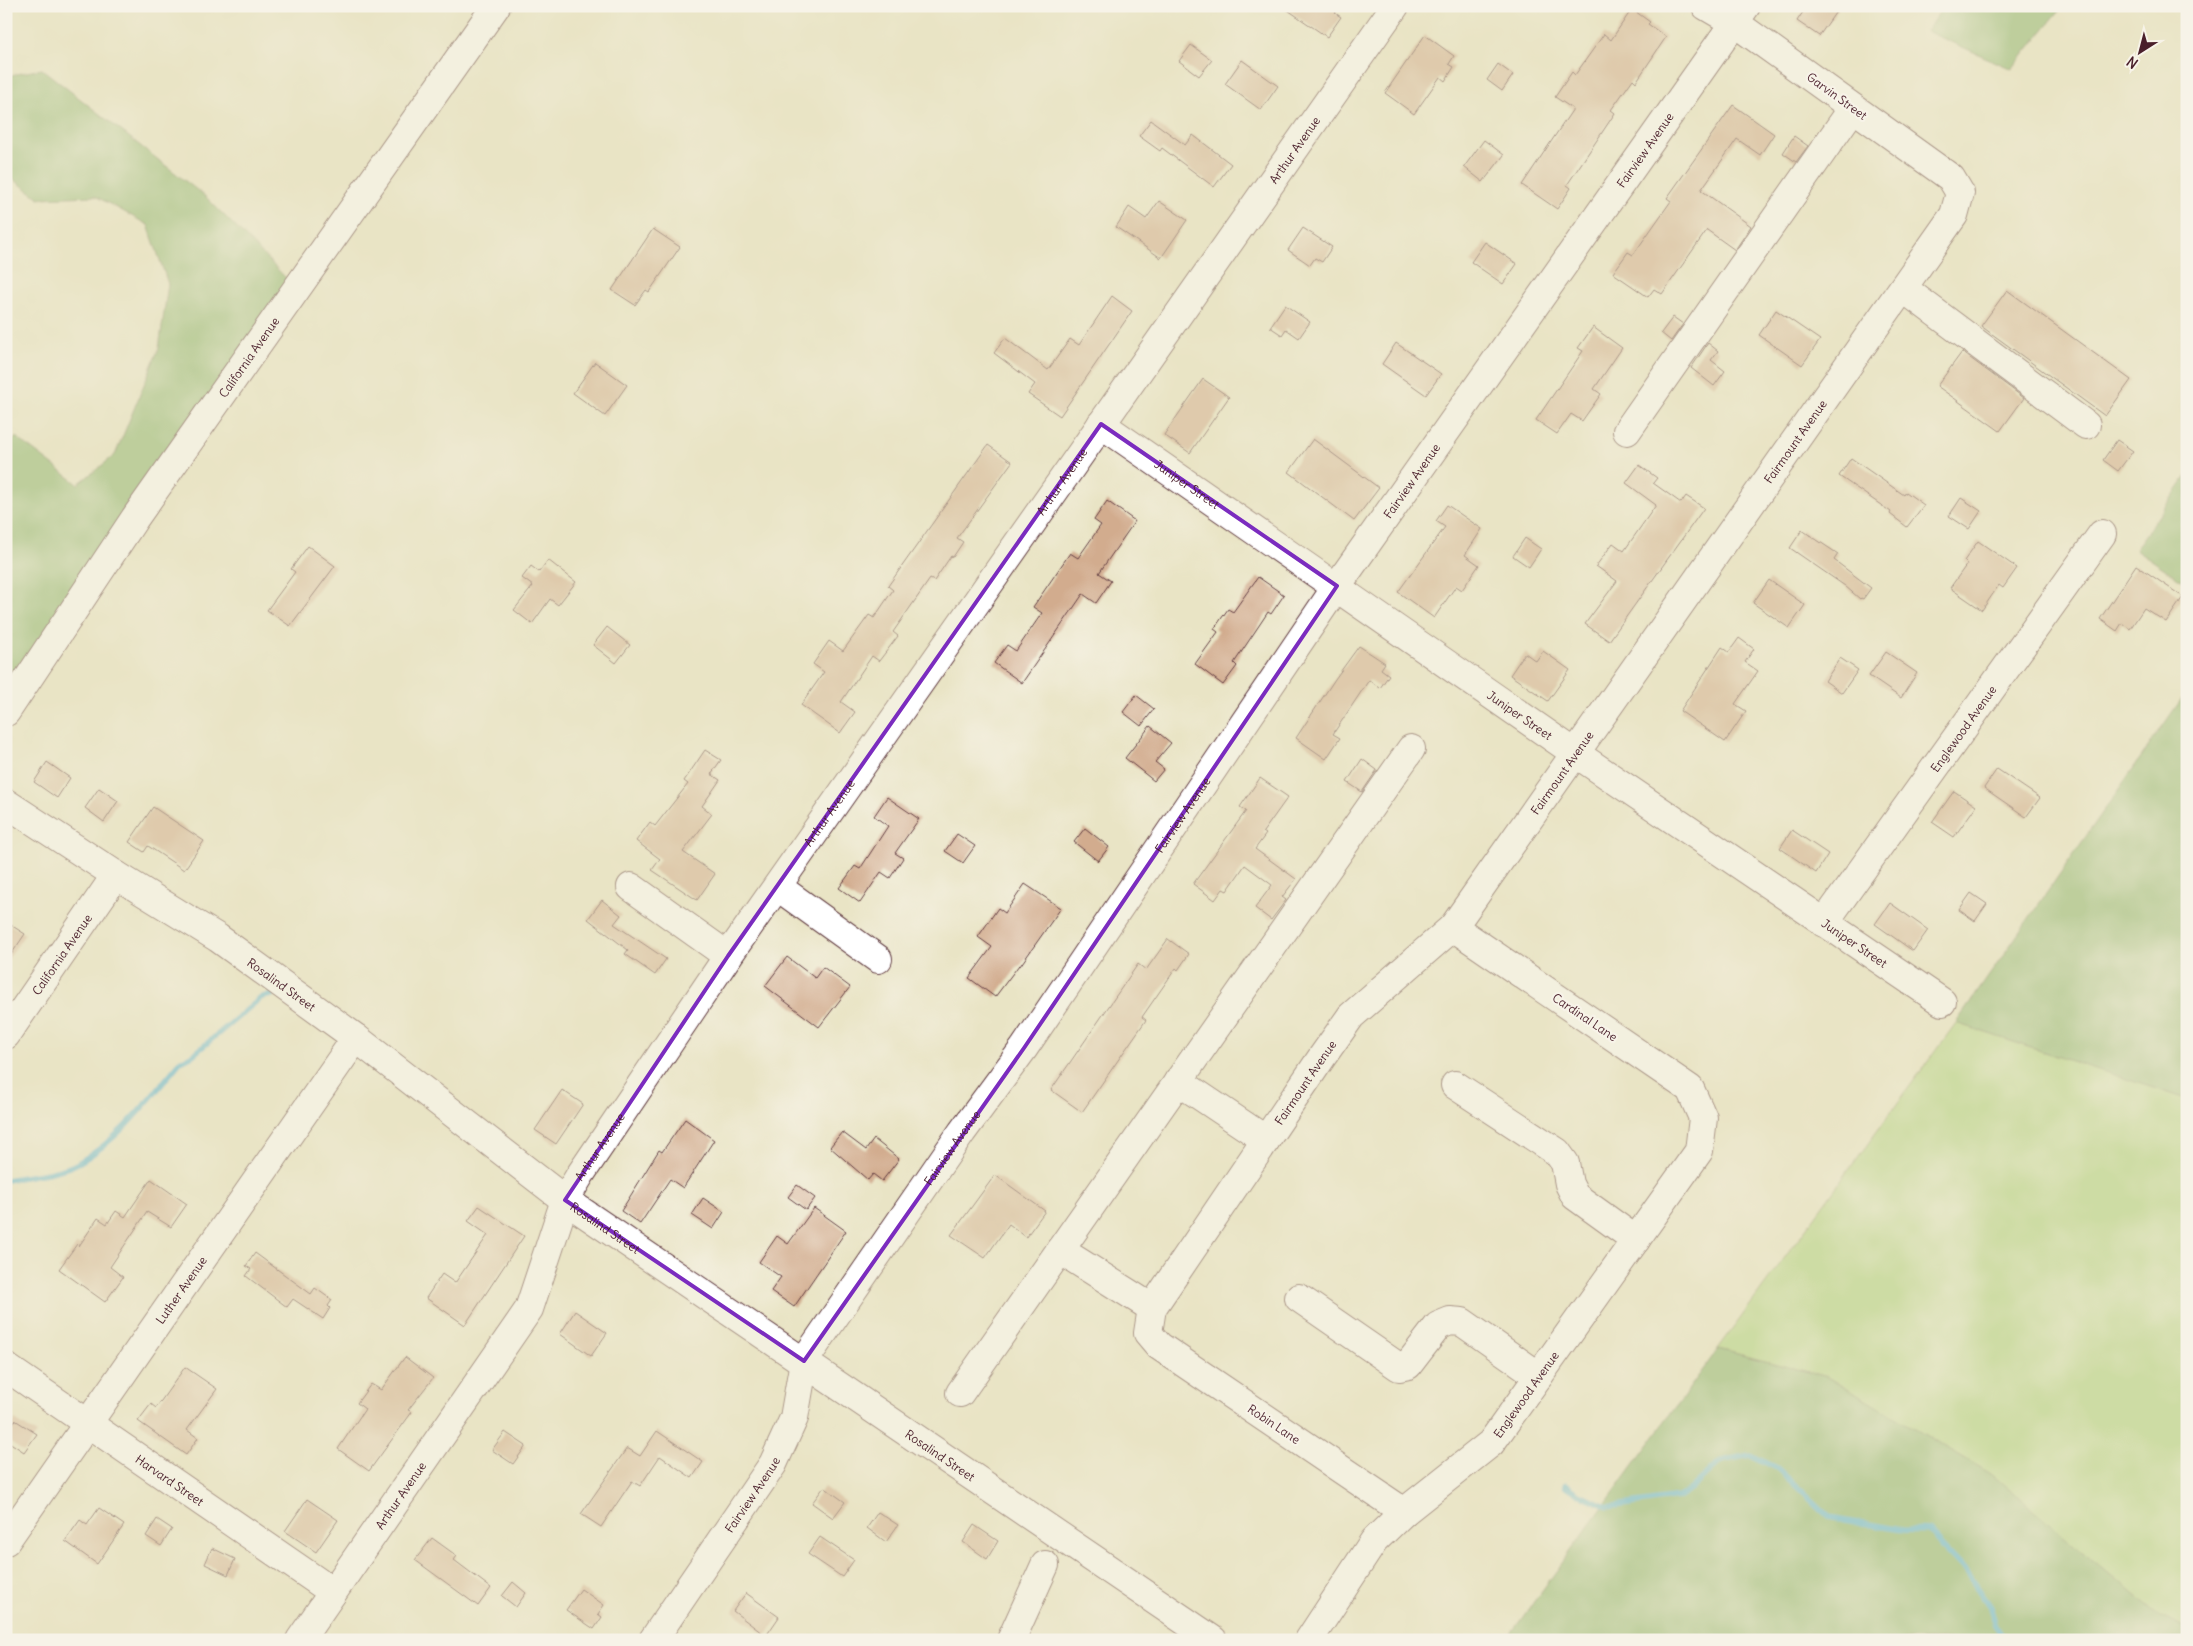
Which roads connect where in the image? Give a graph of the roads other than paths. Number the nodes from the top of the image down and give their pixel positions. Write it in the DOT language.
graph roads {
  1 [pos="496,6"];
  2 [pos="1395,6"];
  3 [pos="1706,6"];
  4 [pos="1740,14"];
  5 [pos="1853,108"];
  6 [pos="1960,193"];
  7 [pos="1904,289"];
  8 [pos="1101,424"];
  9 [pos="2086,425"];
  10 [pos="1627,431"];
  11 [pos="2102,534"];
  12 [pos="1337,586"];
  13 [pos="6,712"];
  14 [pos="1411,749"];
  15 [pos="1574,753"];
  16 [pos="6,803"];
  17 [pos="116,875"];
  18 [pos="631,887"];
  19 [pos="778,887"];
  20 [pos="1824,923"];
  21 [pos="1453,928"];
  22 [pos="728,956"];
  23 [pos="878,960"];
  24 [pos="1942,1002"];
  25 [pos="6,1035"];
  26 [pos="356,1038"];
  27 [pos="1178,1081"];
  28 [pos="1455,1085"];
  29 [pos="1703,1118"];
  30 [pos="1266,1140"];
  31 [pos="565,1200"];
  32 [pos="1636,1240"];
  33 [pos="1060,1250"];
  34 [pos="1299,1298"];
  35 [pos="1150,1321"];
  36 [pos="804,1361"];
  37 [pos="6,1367"];
  38 [pos="1539,1376"];
  39 [pos="960,1393"];
  40 [pos="88,1424"];
  41 [pos="1404,1512"];
  42 [pos="6,1541"];
  43 [pos="1044,1565"];
  44 [pos="333,1592"];
  45 [pos="300,1640"];
  46 [pos="653,1640"];
  47 [pos="1011,1640"];
  48 [pos="1213,1640"];
  49 [pos="1309,1640"];
  1 -- 13 [label="street, California Avenue"];
  2 -- 8 [label="street, Arthur Avenue"];
  3 -- 4 [label="street, Garvin Street"];
  4 -- 5 [label="street, Garvin Street"];
  4 -- 12 [label="street, Fairview Avenue"];
  5 -- 6 [label="street, Garvin Street"];
  5 -- 10 [label="street"];
  6 -- 7 [label="street, Fairmount Avenue"];
  7 -- 9 [label="street"];
  7 -- 15 [label="street, Fairmount Avenue"];
  8 -- 12 [label="street, Juniper Street"];
  8 -- 19 [label="street, Arthur Avenue"];
  11 -- 20 [label="street, Englewood Avenue"];
  12 -- 15 [label="street, Juniper Street"];
  12 -- 36 [label="street, Fairview Avenue"];
  14 -- 27 [label="street"];
  15 -- 20 [label="street, Juniper Street"];
  15 -- 21 [label="street, Fairmount Avenue"];
  16 -- 17 [label="street, Rosalind Street"];
  17 -- 25 [label="street, California Avenue"];
  17 -- 26 [label="street, Rosalind Street"];
  18 -- 22 [label="street"];
  19 -- 22 [label="street, Arthur Avenue"];
  19 -- 23 [label="street"];
  20 -- 24 [label="street, Juniper Street"];
  21 -- 29 [label="street, Cardinal Lane"];
  21 -- 30 [label="street, Fairmount Avenue"];
  22 -- 31 [label="street, Arthur Avenue"];
  26 -- 31 [label="street, Rosalind Street"];
  26 -- 40 [label="street, Luther Avenue"];
  27 -- 30 [label="street"];
  27 -- 33 [label="street"];
  28 -- 32 [label="street"];
  29 -- 32 [label="street, Englewood Avenue"];
  30 -- 35 [label="street, Fairmount Avenue"];
  31 -- 36 [label="street, Rosalind Street"];
  31 -- 44 [label="street, Arthur Avenue"];
  32 -- 38 [label="street, Englewood Avenue"];
  33 -- 35 [label="street, Robin Lane"];
  33 -- 39 [label="street"];
  34 -- 38 [label="street"];
  35 -- 41 [label="street, Robin Lane"];
  36 -- 46 [label="street, Fairview Avenue"];
  36 -- 48 [label="street, Rosalind Street"];
  37 -- 40 [label="street, Harvard Street"];
  38 -- 41 [label="street, Englewood Avenue"];
  40 -- 42 [label="street, Luther Avenue"];
  40 -- 44 [label="street, Harvard Street"];
  41 -- 49 [label="street, Englewood Avenue"];
  43 -- 47 [label="street"];
  44 -- 45 [label="street, Arthur Avenue"];
}
